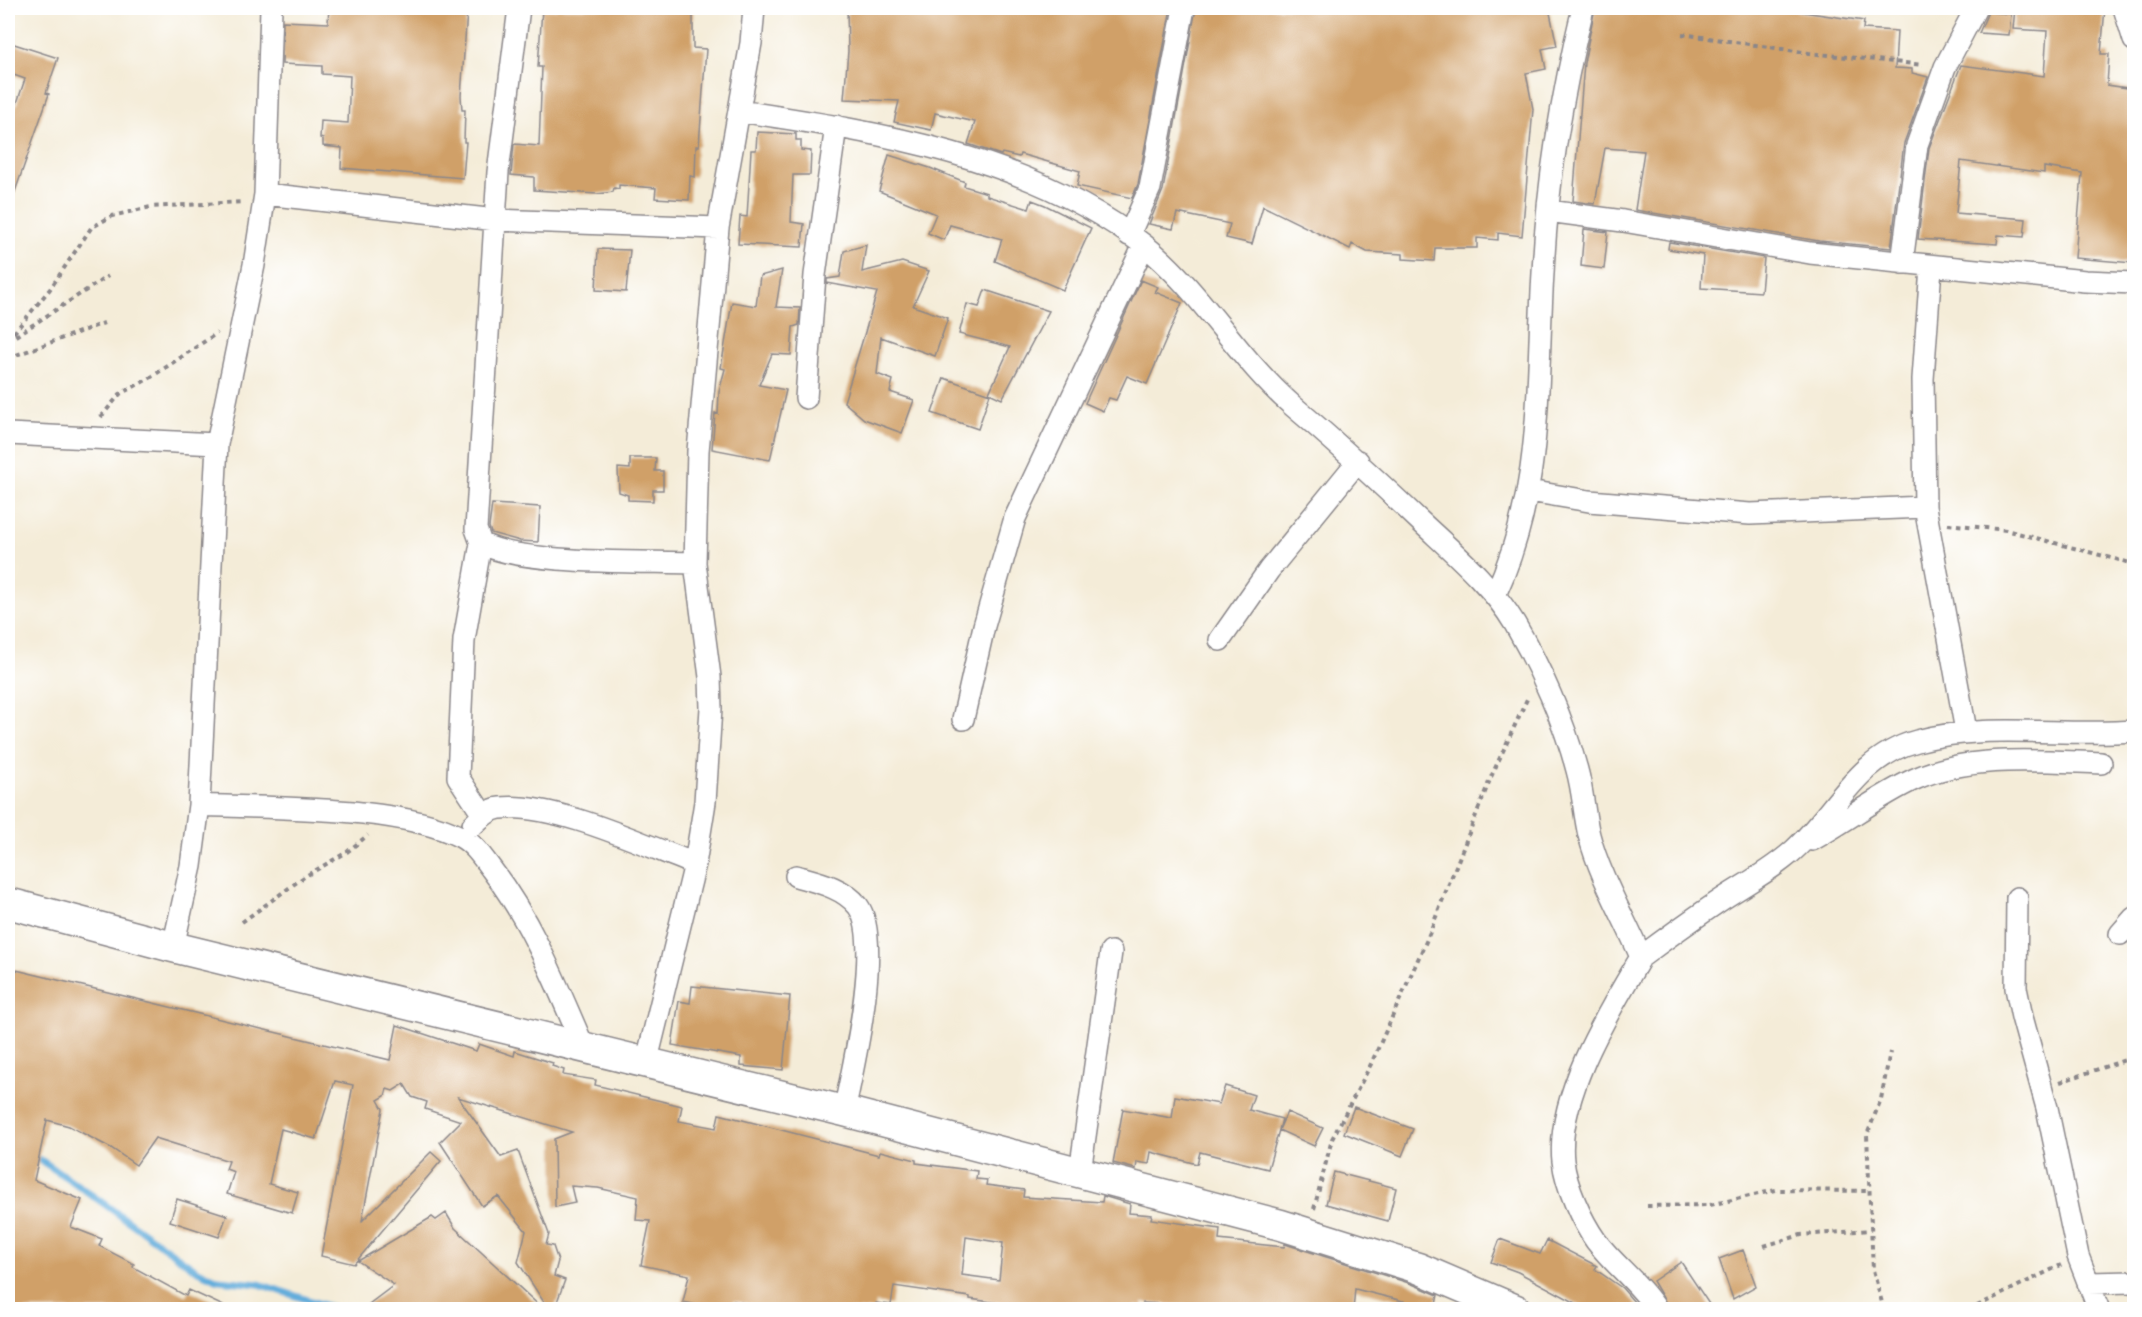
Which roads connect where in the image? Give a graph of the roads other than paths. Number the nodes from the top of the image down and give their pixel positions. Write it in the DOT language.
graph roads {
  1 [pos="271,8"];
  2 [pos="519,8"];
  3 [pos="754,8"];
  4 [pos="1184,8"];
  5 [pos="1583,8"];
  6 [pos="1977,8"];
  7 [pos="2124,8"];
  8 [pos="2134,40"];
  9 [pos="739,111"];
  10 [pos="836,126"];
  11 [pos="264,197"];
  12 [pos="1548,212"];
  13 [pos="496,220"];
  14 [pos="718,228"];
  15 [pos="1137,240"];
  16 [pos="1902,263"];
  17 [pos="1931,267"];
  18 [pos="2134,284"];
  19 [pos="806,398"];
  20 [pos="8,434"];
  21 [pos="217,444"];
  22 [pos="1358,462"];
  23 [pos="1529,491"];
  24 [pos="1926,515"];
  25 [pos="481,543"];
  26 [pos="695,563"];
  27 [pos="1495,595"];
  28 [pos="1220,640"];
  29 [pos="963,719"];
  30 [pos="1966,731"];
  31 [pos="2134,732"];
  32 [pos="2101,763"];
  33 [pos="199,804"];
  34 [pos="483,815"];
  35 [pos="462,838"];
  36 [pos="1794,850"];
  37 [pos="695,864"];
  38 [pos="796,876"];
  39 [pos="2017,898"];
  40 [pos="8,903"];
  41 [pos="2134,918"];
  42 [pos="2120,934"];
  43 [pos="172,947"];
  44 [pos="1111,952"];
  45 [pos="1641,957"];
  46 [pos="584,1048"];
  47 [pos="646,1064"];
  48 [pos="844,1111"];
  49 [pos="1080,1172"];
  50 [pos="2134,1282"];
  51 [pos="2088,1283"];
  52 [pos="1516,1310"];
  53 [pos="1657,1310"];
  54 [pos="2099,1310"];
  1 -- 11 [label="street"];
  2 -- 13 [label="street"];
  3 -- 9 [label="street"];
  4 -- 15 [label="street"];
  5 -- 12 [label="street"];
  6 -- 16 [label="street"];
  7 -- 8 [label="street"];
  9 -- 10 [label="street"];
  9 -- 14 [label="street"];
  10 -- 15 [label="street"];
  10 -- 19 [label="street"];
  11 -- 13 [label="street"];
  11 -- 21 [label="street"];
  12 -- 16 [label="street"];
  12 -- 23 [label="street"];
  13 -- 14 [label="street"];
  13 -- 25 [label="street"];
  14 -- 26 [label="street"];
  15 -- 22 [label="street"];
  15 -- 29 [label="street"];
  16 -- 17 [label="street"];
  17 -- 18 [label="street"];
  17 -- 24 [label="street"];
  20 -- 21 [label="street"];
  21 -- 33 [label="street"];
  22 -- 27 [label="street"];
  22 -- 28 [label="street"];
  23 -- 24 [label="street"];
  23 -- 27 [label="street"];
  24 -- 30 [label="street"];
  25 -- 26 [label="street"];
  25 -- 34 [label="street"];
  26 -- 37 [label="street"];
  27 -- 45 [label="street"];
  30 -- 31 [label="street"];
  30 -- 36 [label="street"];
  32 -- 36 [label="street"];
  33 -- 35 [label="street"];
  33 -- 43 [label="street"];
  34 -- 35 [label="street"];
  34 -- 37 [label="street"];
  35 -- 46 [label="street"];
  36 -- 45 [label="street"];
  37 -- 47 [label="street"];
  38 -- 48 [label="street"];
  39 -- 51 [label="street"];
  40 -- 43 [label="main road"];
  41 -- 42 [label="street"];
  43 -- 46 [label="main road"];
  44 -- 49 [label="street"];
  45 -- 53 [label="street"];
  46 -- 47 [label="main road"];
  47 -- 48 [label="main road"];
  48 -- 49 [label="main road"];
  49 -- 52 [label="main road"];
  50 -- 51 [label="street"];
  51 -- 54 [label="street"];
}
